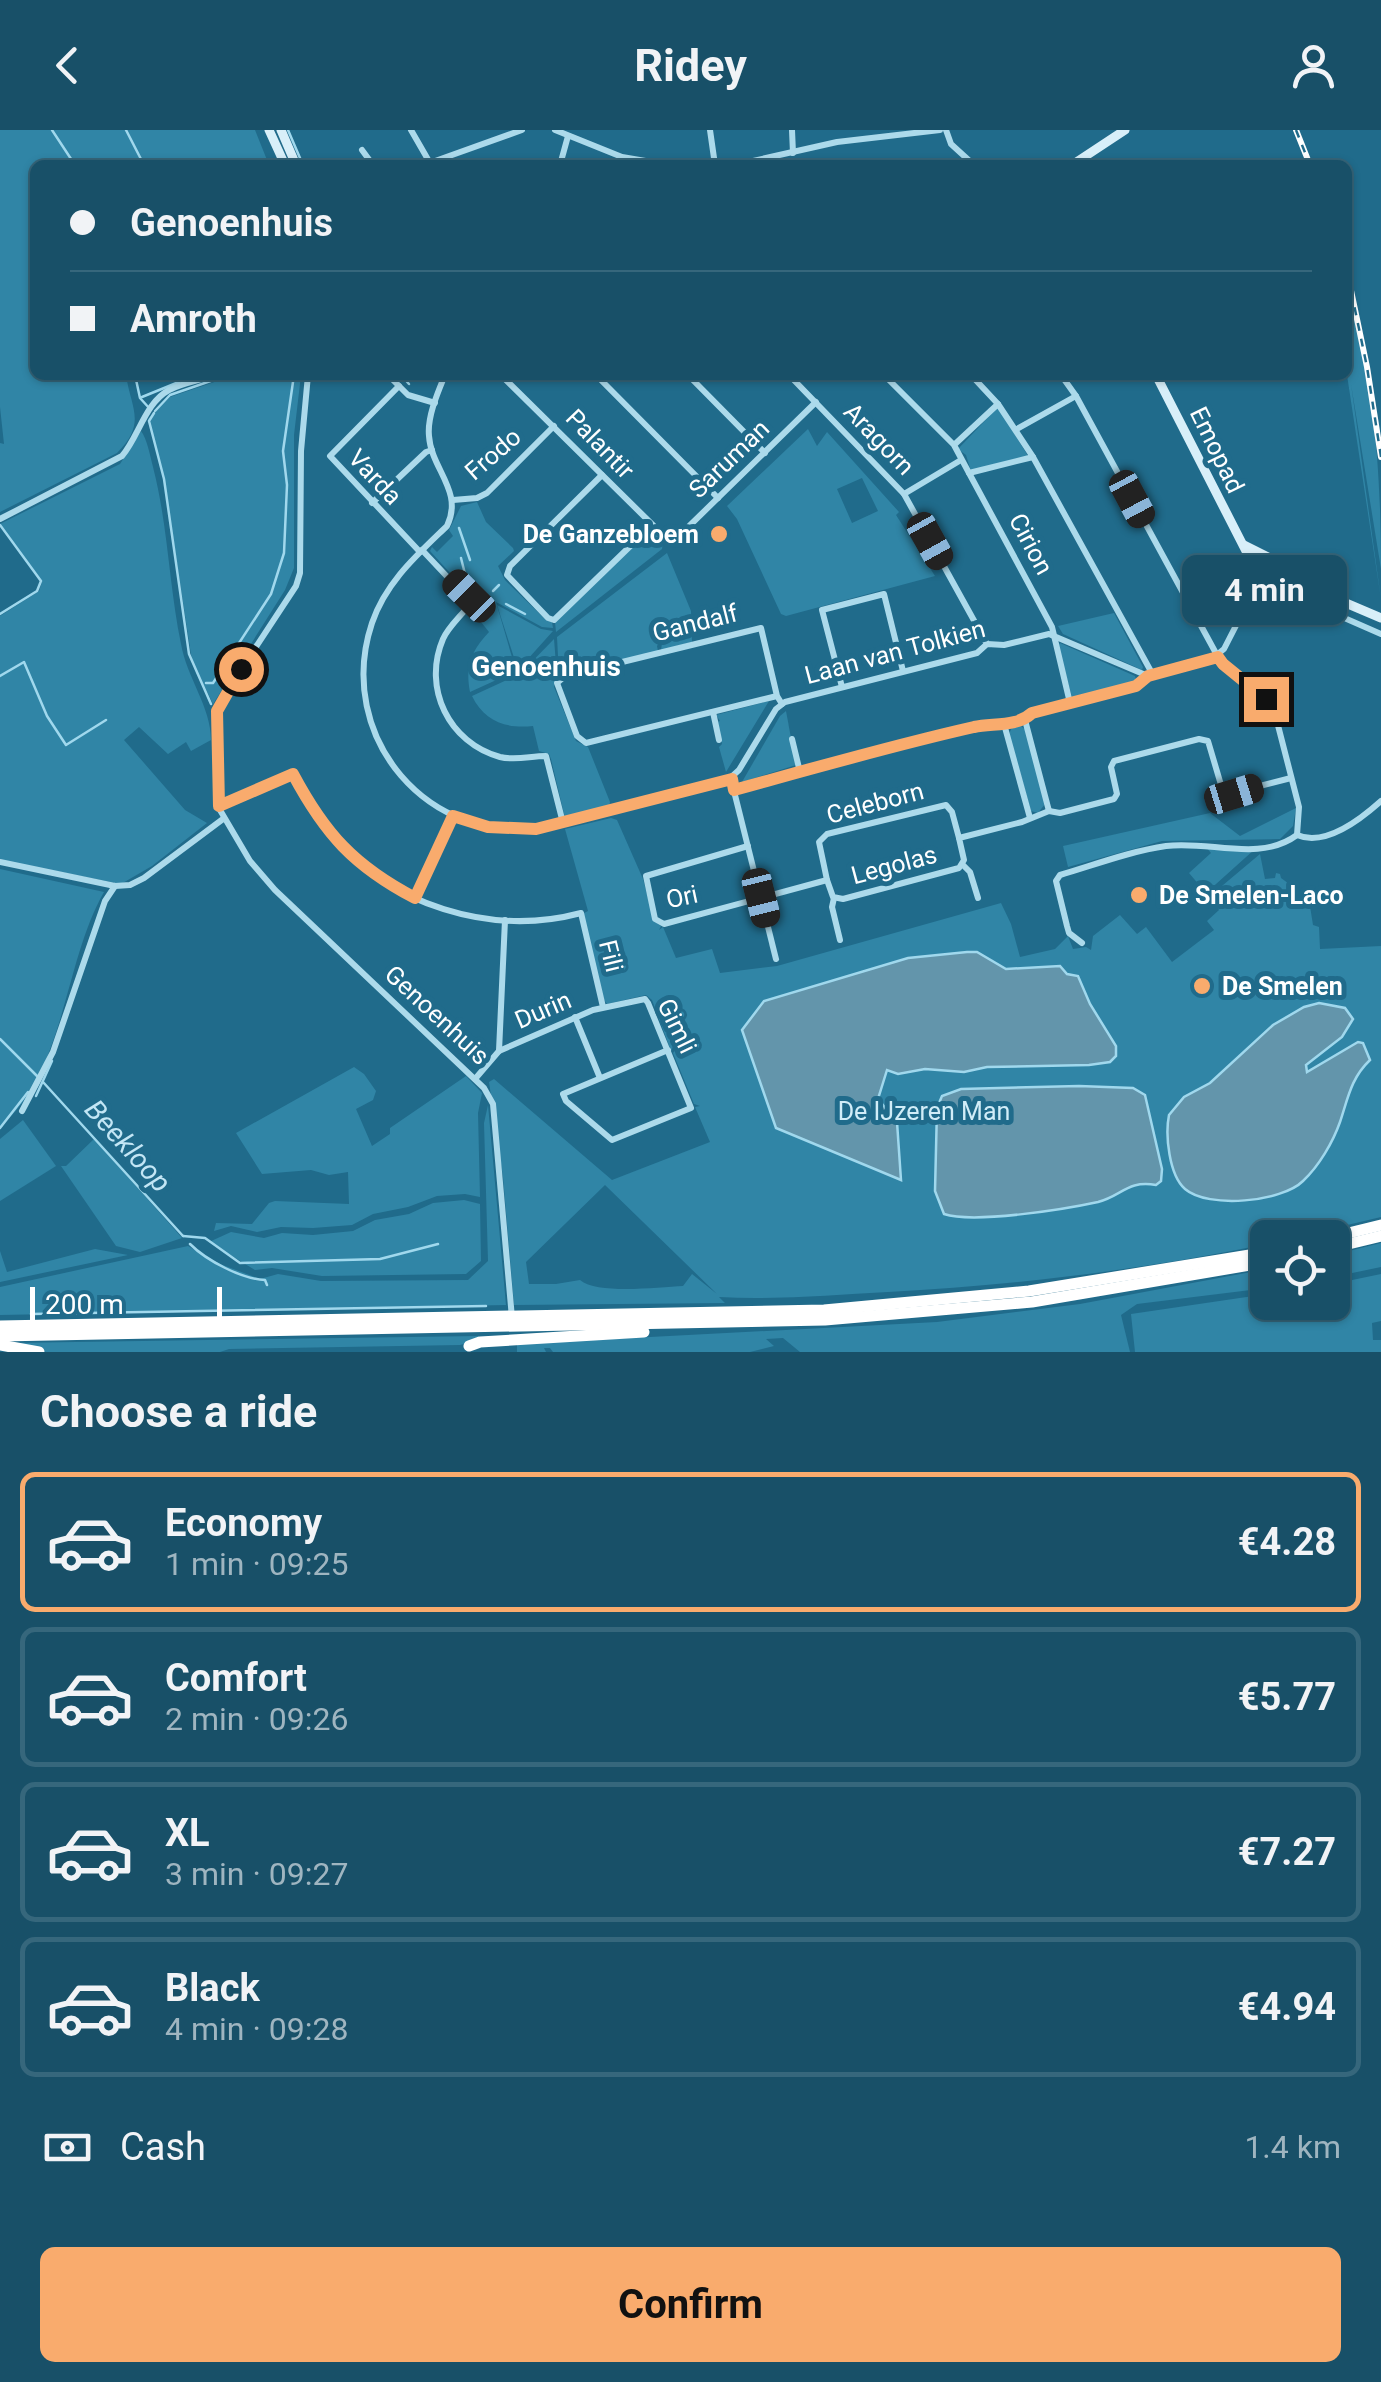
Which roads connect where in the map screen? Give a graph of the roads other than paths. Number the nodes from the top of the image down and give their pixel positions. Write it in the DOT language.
graph roads {
  1 [pos="269,130"];
  2 [pos="281,130"];
  3 [pos="411,130"];
  4 [pos="522,130"];
  5 [pos="556,130"];
  6 [pos="710,130"];
  7 [pos="792,130"];
  8 [pos="943,130"];
  9 [pos="1125,130"];
  10 [pos="917,131"];
  11 [pos="568,136"];
  12 [pos="362,150"];
  13 [pos="793,153"];
  14 [pos="282,160"];
  15 [pos="294,160"];
  16 [pos="369,160"];
  17 [pos="425,160"];
  18 [pos="438,160"];
  19 [pos="561,160"];
  20 [pos="638,160"];
  21 [pos="714,160"];
  22 [pos="762,160"];
  23 [pos="968,160"];
  24 [pos="1080,160"];
  25 [pos="199,380"];
  26 [pos="307,380"];
  27 [pos="393,380"];
  28 [pos="443,380"];
  29 [pos="506,380"];
  30 [pos="601,380"];
  31 [pos="693,380"];
  32 [pos="794,380"];
  33 [pos="889,380"];
  34 [pos="976,380"];
  35 [pos="1065,380"];
  36 [pos="1159,380"];
  37 [pos="399,386"];
  38 [pos="1076,396"];
  39 [pos="816,402"];
  40 [pos="435,403"];
  41 [pos="998,404"];
  42 [pos="554,426"];
  43 [pos="1017,429"];
  44 [pos="954,445"];
  45 [pos="432,450"];
  46 [pos="765,453"];
  47 [pos="1033,457"];
  48 [pos="961,460"];
  49 [pos="968,473"];
  50 [pos="602,475"];
  51 [pos="904,494"];
  52 [pos="718,498"];
  53 [pos="453,500"];
  54 [pos="372,503"];
  55 [pos="0,519"];
  56 [pos="652,526"];
  57 [pos="667,538"];
  58 [pos="421,551"];
  59 [pos="1265,564"];
  60 [pos="1251,592"];
  61 [pos="1381,614"];
  62 [pos="1381,634"];
  63 [pos="1055,636"];
  64 [pos="986,644"];
  65 [pos="1218,657"];
  66 [pos="903,671"];
  67 [pos="1150,675"];
  68 [pos="842,687"];
  69 [pos="779,700"];
  70 [pos="1070,703"];
  71 [pos="713,712"];
  72 [pos="1026,720"];
  73 [pos="1004,724"];
  74 [pos="792,739"];
  75 [pos="719,740"];
  76 [pos="800,772"];
  77 [pos="1291,778"];
  78 [pos="732,779"];
  79 [pos="734,790"];
  80 [pos="1381,800"];
  81 [pos="219,806"];
  82 [pos="1048,810"];
  83 [pos="453,816"];
  84 [pos="1030,818"];
  85 [pos="224,819"];
  86 [pos="562,823"];
  87 [pos="1297,835"];
  88 [pos="959,838"];
  89 [pos="748,846"];
  90 [pos="0,862"];
  91 [pos="963,865"];
  92 [pos="827,880"];
  93 [pos="116,886"];
  94 [pos="415,898"];
  95 [pos="761,898"];
  96 [pos="834,898"];
  97 [pos="978,898"];
  98 [pos="504,920"];
  99 [pos="840,940"];
  100 [pos="1082,944"];
  101 [pos="776,959"];
  102 [pos="603,1007"];
  103 [pos="575,1018"];
  104 [pos="668,1050"];
  105 [pos="499,1051"];
  106 [pos="600,1078"];
  107 [pos="476,1079"];
  108 [pos="22,1111"];
  109 [pos="1381,1225"];
  110 [pos="1350,1233"];
  111 [pos="1381,1236"];
  112 [pos="1350,1244"];
  113 [pos="1250,1255"];
  114 [pos="1250,1265"];
  115 [pos="692,1324"];
  116 [pos="0,1326"];
  117 [pos="0,1336"];
  118 [pos="0,1345"];
  119 [pos="469,1346"];
  120 [pos="514,1350"];
  121 [pos="39,1352"];
  1 -- 14 [label="main road"];
  2 -- 15 [label="main road"];
  3 -- 17 [label="street"];
  4 -- 18 [label="street"];
  5 -- 11 [label="street"];
  6 -- 21 [label="street"];
  7 -- 13 [label="street"];
  8 -- 10 [label="street"];
  8 -- 23 [label="street"];
  9 -- 24 [label="main road"];
  10 -- 13 [label="street"];
  11 -- 19 [label="street"];
  11 -- 20 [label="street"];
  12 -- 16 [label="street"];
  13 -- 22 [label="street"];
  25 -- 55 [label="street"];
  26 -- 81 [label="street, Genoenhuis"];
  27 -- 37 [label="street"];
  28 -- 40 [label="street"];
  29 -- 42 [label="street, Palantir"];
  30 -- 52 [label="street"];
  31 -- 46 [label="street"];
  32 -- 39 [label="street, Aragorn"];
  33 -- 44 [label="street, Cirion"];
  34 -- 41 [label="street"];
  35 -- 38 [label="street"];
  36 -- 59 [label="main road, Emopad"];
  37 -- 40 [label="street"];
  37 -- 54 [label="street, Varda"];
  38 -- 43 [label="street"];
  38 -- 65 [label="street"];
  39 -- 46 [label="street, Saruman"];
  39 -- 51 [label="street, Aragorn"];
  40 -- 45 [label="street"];
  41 -- 43 [label="street"];
  41 -- 44 [label="street"];
  42 -- 50 [label="street, Palantir"];
  42 -- 53 [label="street, Frodo"];
  43 -- 47 [label="street"];
  44 -- 48 [label="street, Cirion"];
  45 -- 53 [label="street"];
  45 -- 54 [label="street"];
  46 -- 52 [label="street, Saruman"];
  47 -- 49 [label="street"];
  47 -- 67 [label="street"];
  48 -- 49 [label="street, Cirion"];
  48 -- 51 [label="street"];
  49 -- 63 [label="street, Cirion"];
  50 -- 56 [label="street, Palantir"];
  50 -- 56 [label="street"];
  51 -- 64 [label="street, Aragorn"];
  52 -- 57 [label="street, Saruman"];
  53 -- 58 [label="street"];
  54 -- 58 [label="street, Varda"];
  56 -- 57 [label="street, Palantir"];
  58 -- 83 [label="street"];
  58 -- 86 [label="street, Varda"];
  59 -- 60 [label="street"];
  59 -- 61 [label="main road, Emopad"];
  60 -- 62 [label="street"];
  60 -- 65 [label="street"];
  63 -- 64 [label="street, Laan van Tolkien"];
  63 -- 67 [label="street"];
  63 -- 70 [label="street, Cirion"];
  64 -- 66 [label="street, Laan van Tolkien"];
  65 -- 67 [label="street"];
  65 -- 77 [label="street"];
  66 -- 68 [label="street, Laan van Tolkien"];
  66 -- 68 [label="street"];
  67 -- 70 [label="street"];
  68 -- 69 [label="street, Laan van Tolkien"];
  69 -- 71 [label="street"];
  69 -- 71 [label="street, Gandalf"];
  69 -- 78 [label="street, Laan van Tolkien"];
  70 -- 72 [label="street"];
  71 -- 75 [label="street"];
  72 -- 73 [label="street"];
  72 -- 82 [label="street"];
  73 -- 76 [label="street"];
  73 -- 84 [label="street"];
  74 -- 76 [label="street"];
  76 -- 79 [label="street"];
  77 -- 82 [label="street, Legolas"];
  77 -- 87 [label="street"];
  78 -- 79 [label="street"];
  78 -- 86 [label="street"];
  79 -- 89 [label="street"];
  80 -- 87 [label="street"];
  81 -- 85 [label="street, Genoenhuis"];
  81 -- 94 [label="street"];
  82 -- 84 [label="street, Legolas"];
  83 -- 86 [label="street"];
  83 -- 94 [label="street"];
  84 -- 88 [label="street, Legolas"];
  85 -- 93 [label="street"];
  85 -- 107 [label="street, Genoenhuis"];
  87 -- 100 [label="street"];
  88 -- 91 [label="street, Legolas"];
  88 -- 92 [label="street, Celeborn"];
  89 -- 95 [label="street"];
  89 -- 95 [label="street, Ori"];
  90 -- 93 [label="street"];
  91 -- 96 [label="street, Legolas"];
  91 -- 97 [label="street, Legolas"];
  92 -- 95 [label="street, Legolas"];
  92 -- 96 [label="street, Legolas"];
  93 -- 108 [label="street"];
  94 -- 98 [label="street"];
  95 -- 101 [label="street"];
  96 -- 99 [label="street, Legolas"];
  98 -- 102 [label="street, Fili"];
  98 -- 105 [label="street"];
  102 -- 103 [label="street, Durin"];
  102 -- 104 [label="street, Gimli"];
  103 -- 105 [label="street, Durin"];
  103 -- 106 [label="street"];
  104 -- 106 [label="street"];
  104 -- 106 [label="street, Gimli"];
  105 -- 107 [label="street"];
  107 -- 120 [label="street, Genoenhuis"];
  109 -- 110 [label="highway"];
  111 -- 112 [label="highway"];
  113 -- 116 [label="highway"];
  114 -- 115 [label="highway"];
  115 -- 117 [label="highway"];
  115 -- 119 [label="highway"];
  118 -- 121 [label="highway"];
}
